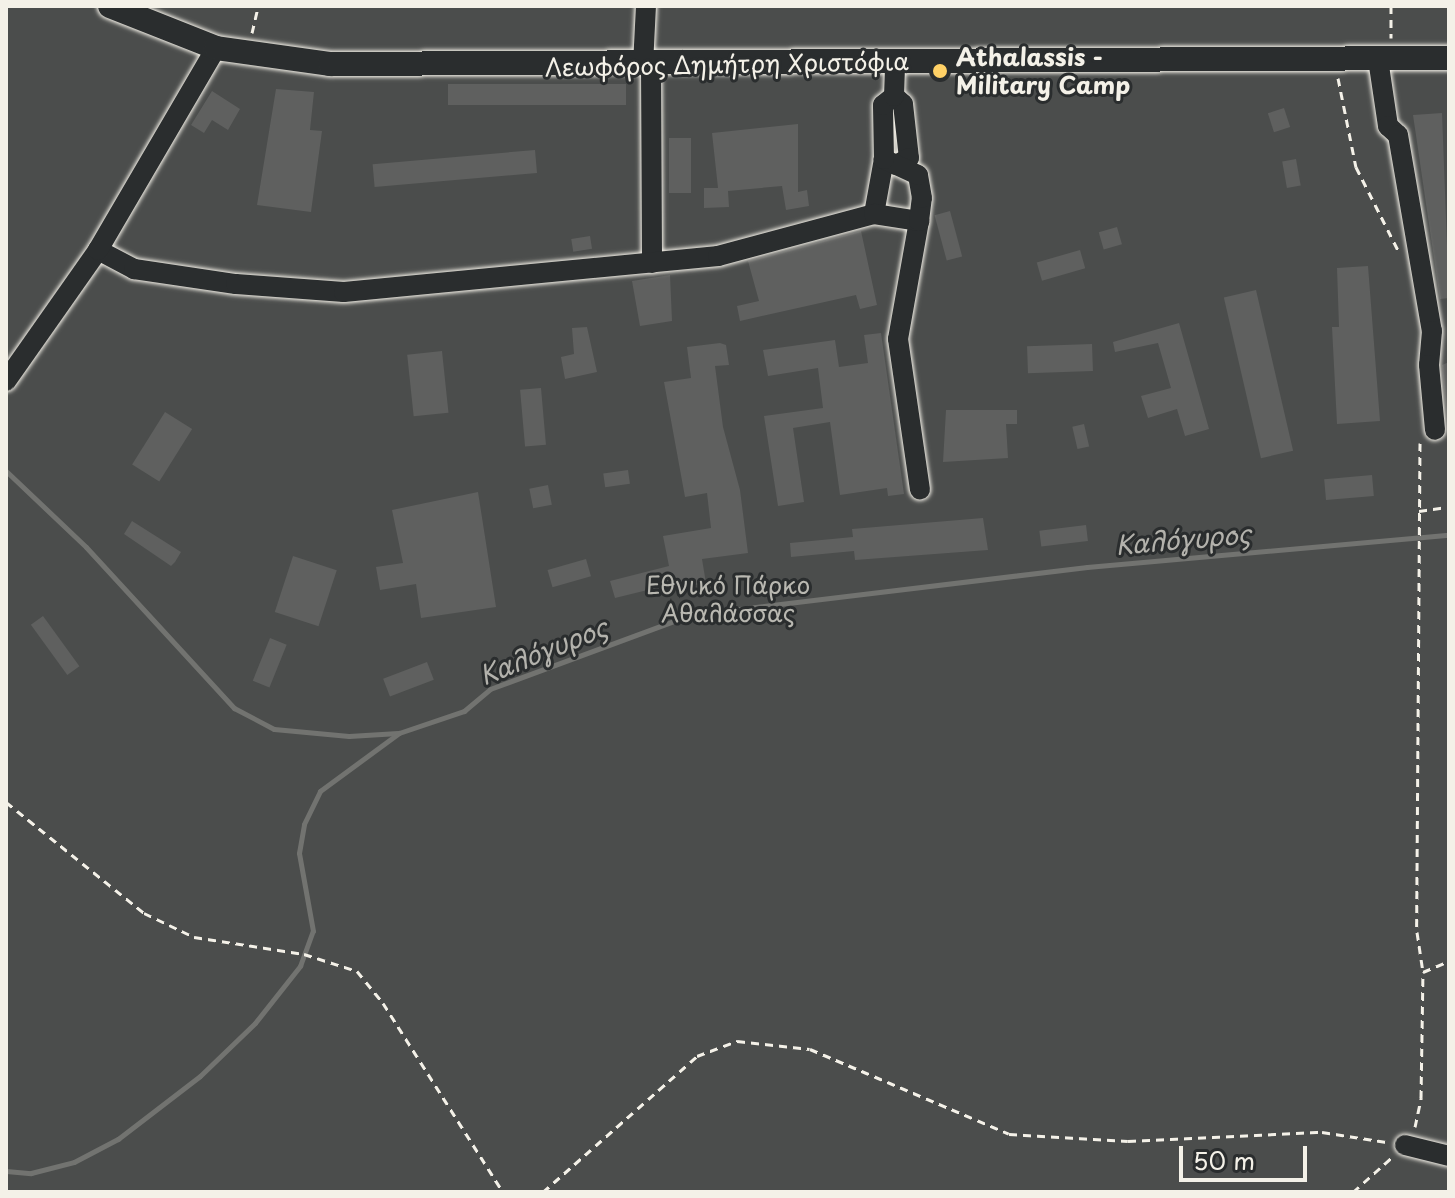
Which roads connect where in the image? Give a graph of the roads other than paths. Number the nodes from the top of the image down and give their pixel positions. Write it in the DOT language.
graph roads {
  1 [pos="110,6"];
  2 [pos="646,6"];
  3 [pos="216,48"];
  4 [pos="1449,58"];
  5 [pos="1385,59"];
  6 [pos="895,62"];
  7 [pos="647,65"];
  8 [pos="890,162"];
  9 [pos="874,214"];
  10 [pos="919,221"];
  11 [pos="98,250"];
  12 [pos="652,263"];
  13 [pos="6,381"];
  14 [pos="1428,434"];
  15 [pos="920,489"];
  16 [pos="1405,1145"];
  17 [pos="1449,1156"];
  1 -- 3 [label="main road, Λεωφόρος Δημήτρη Χριστόφια"];
  2 -- 7 [label="lane"];
  3 -- 7 [label="main road, Λεωφόρος Δημήτρη Χριστόφια"];
  3 -- 11 [label="lane"];
  4 -- 5 [label="main road, Λεωφόρος Δημήτρη Χριστόφια"];
  5 -- 6 [label="main road, Λεωφόρος Δημήτρη Χριστόφια"];
  5 -- 14 [label="lane"];
  6 -- 7 [label="main road, Λεωφόρος Δημήτρη Χριστόφια"];
  6 -- 8 [label="lane"];
  7 -- 12 [label="lane"];
  8 -- 9 [label="lane"];
  8 -- 10 [label="lane"];
  9 -- 10 [label="lane"];
  9 -- 12 [label="lane"];
  10 -- 15 [label="lane"];
  11 -- 12 [label="lane"];
  11 -- 13 [label="lane"];
  16 -- 17 [label="lane"];
}
